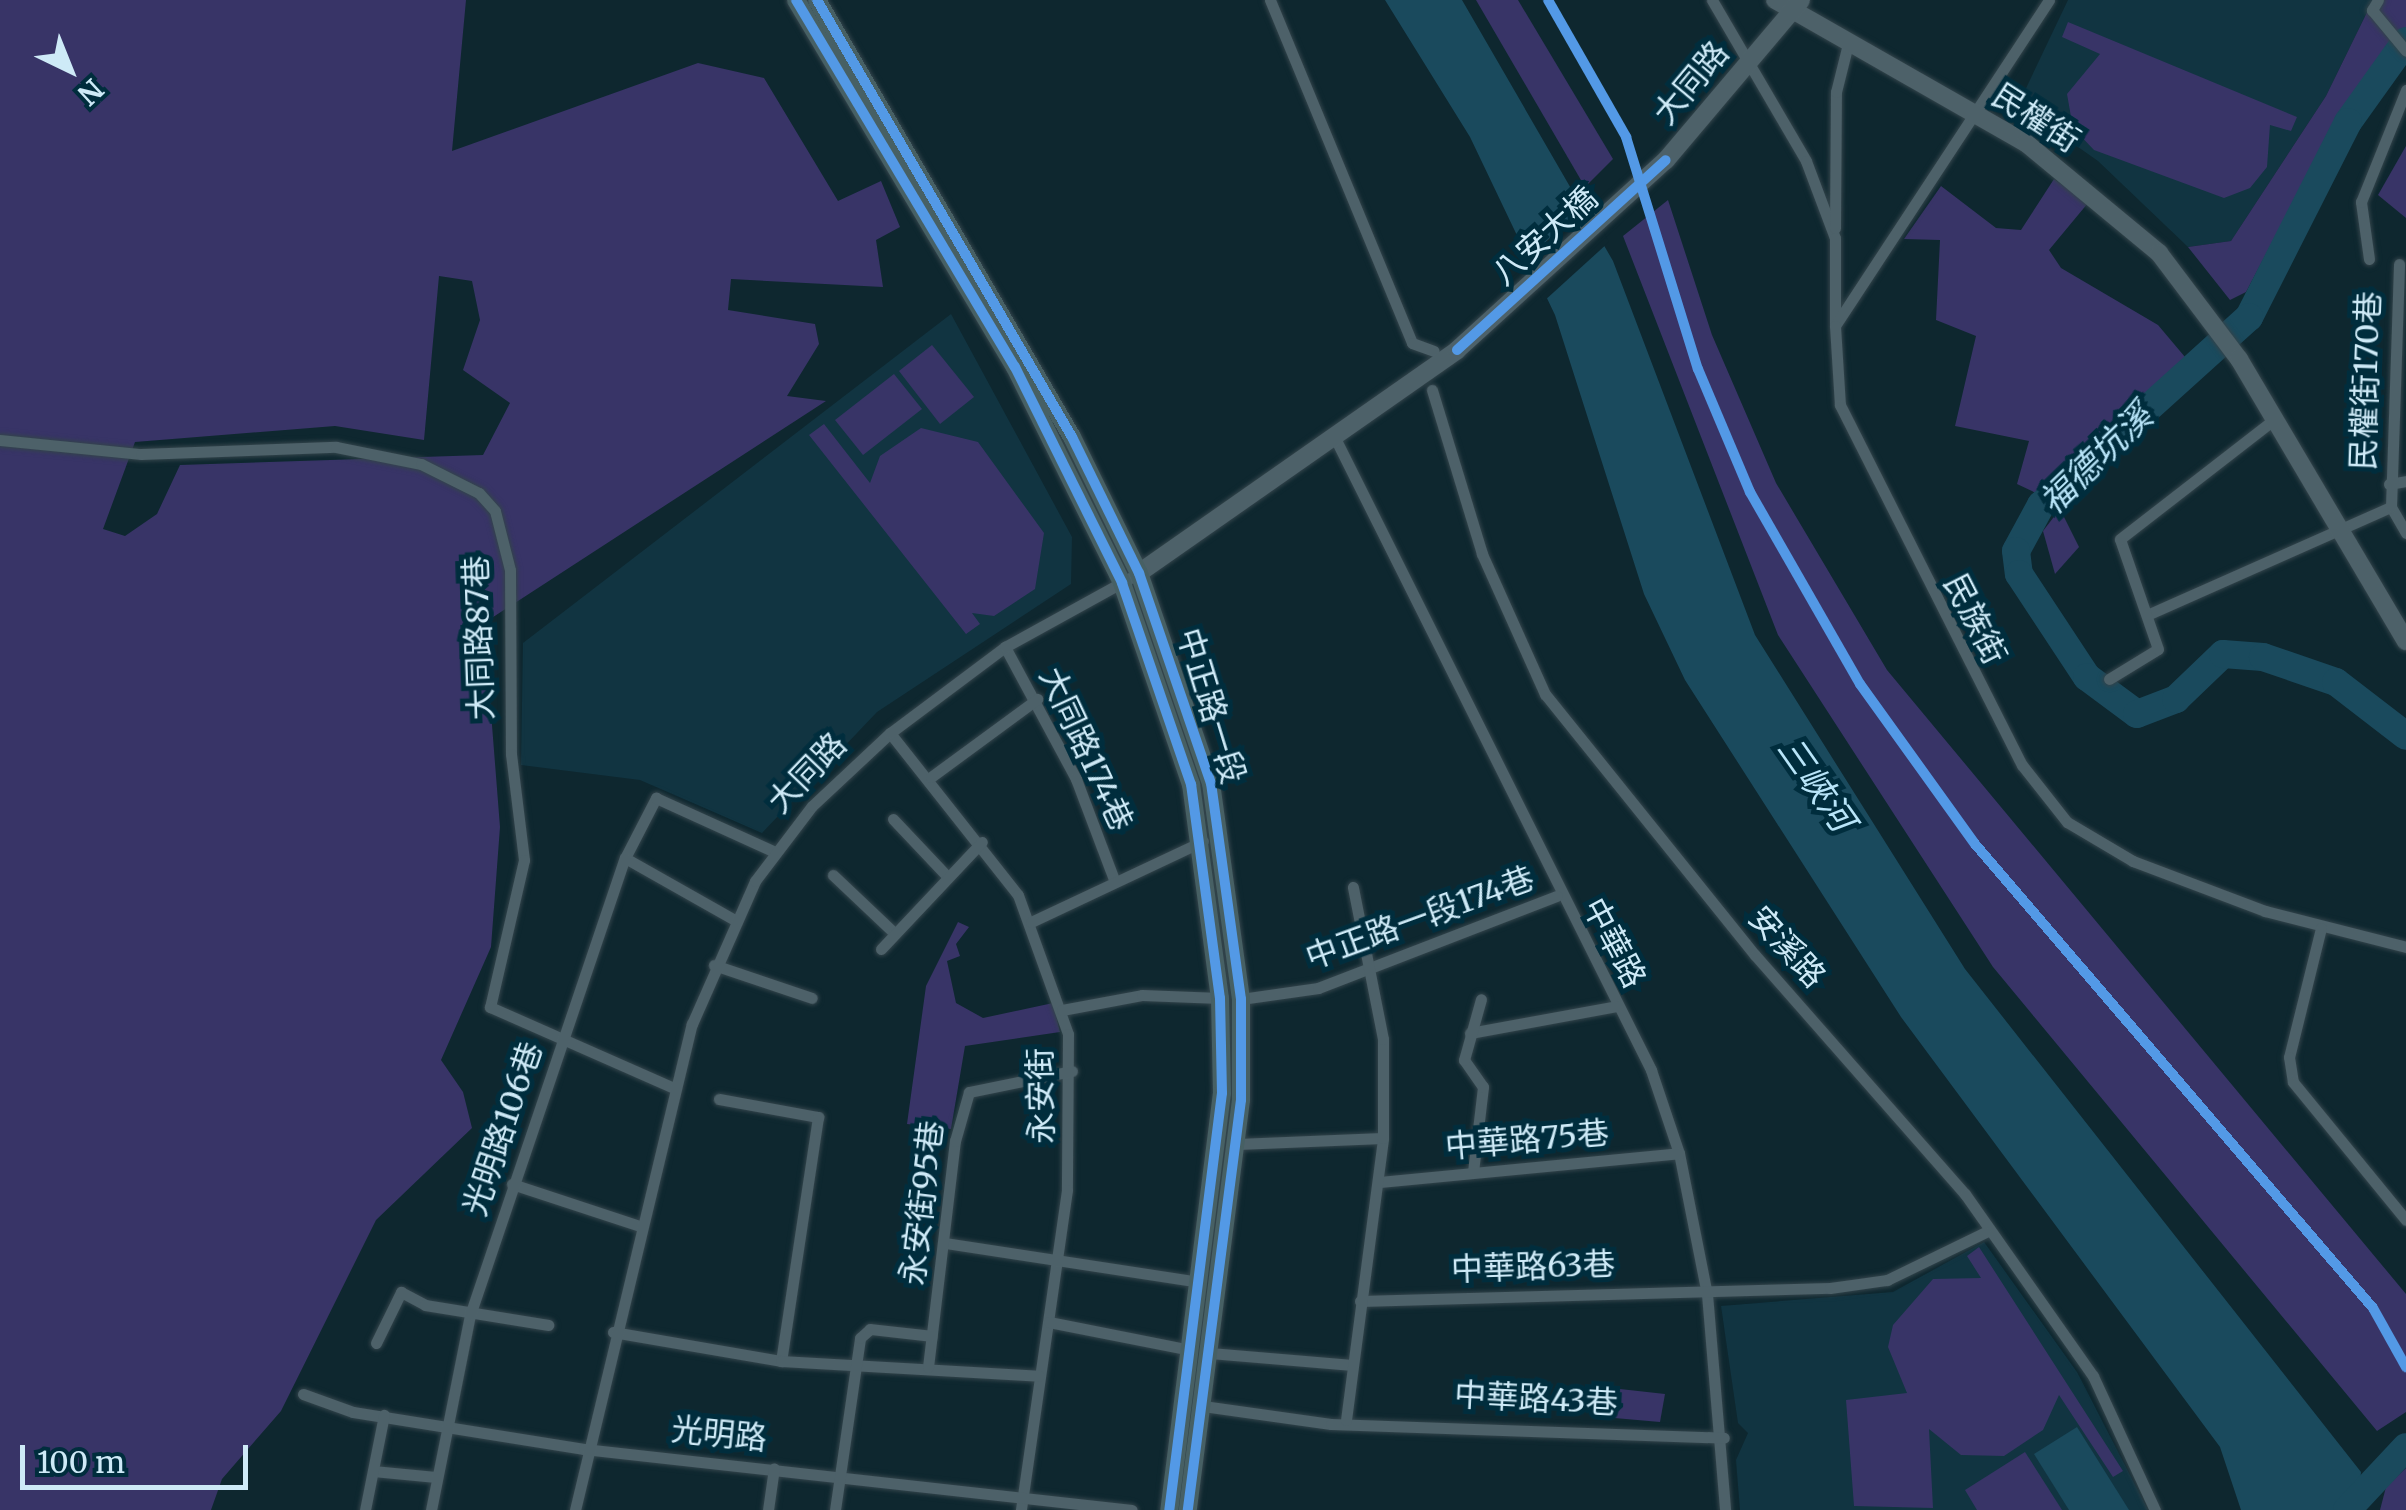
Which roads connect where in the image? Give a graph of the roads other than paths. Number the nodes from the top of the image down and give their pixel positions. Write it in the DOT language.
graph roads {
  1 [pos="796,0"];
  2 [pos="817,0"];
  3 [pos="1270,0"];
  4 [pos="1712,0"];
  5 [pos="1774,0"];
  6 [pos="2049,0"];
  7 [pos="2378,0"];
  8 [pos="1796,7"];
  9 [pos="1848,44"];
  10 [pos="2406,51"];
  11 [pos="1745,64"];
  12 [pos="2406,90"];
  13 [pos="1980,115"];
  14 [pos="1666,160"];
  15 [pos="1835,238"];
  16 [pos="2369,259"];
  17 [pos="2399,264"];
  18 [pos="1835,326"];
  19 [pos="1456,350"];
  20 [pos="1434,351"];
  21 [pos="1432,390"];
  22 [pos="2276,418"];
  23 [pos="1335,438"];
  24 [pos="0,440"];
  25 [pos="2406,481"];
  26 [pos="2389,484"];
  27 [pos="2391,507"];
  28 [pos="2344,531"];
  29 [pos="2406,533"];
  30 [pos="1139,573"];
  31 [pos="1122,583"];
  32 [pos="2147,616"];
  33 [pos="2406,641"];
  34 [pos="1005,646"];
  35 [pos="2108,680"];
  36 [pos="1037,699"];
  37 [pos="890,732"];
  38 [pos="931,777"];
  39 [pos="893,819"];
  40 [pos="1203,841"];
  41 [pos="982,842"];
  42 [pos="774,852"];
  43 [pos="625,858"];
  44 [pos="833,875"];
  45 [pos="946,875"];
  46 [pos="1112,877"];
  47 [pos="1353,887"];
  48 [pos="1557,896"];
  49 [pos="734,919"];
  50 [pos="1031,922"];
  51 [pos="2321,928"];
  52 [pos="890,930"];
  53 [pos="2406,947"];
  54 [pos="881,949"];
  55 [pos="714,965"];
  56 [pos="1369,971"];
  57 [pos="812,998"];
  58 [pos="1220,998"];
  59 [pos="1481,998"];
  60 [pos="1242,999"];
  61 [pos="1616,1006"];
  62 [pos="1062,1010"];
  63 [pos="1470,1033"];
  64 [pos="562,1042"];
  65 [pos="1072,1071"];
  66 [pos="674,1088"];
  67 [pos="719,1099"];
  68 [pos="1384,1138"];
  69 [pos="1237,1144"];
  70 [pos="1679,1153"];
  71 [pos="1473,1172"];
  72 [pos="1380,1182"];
  73 [pos="512,1184"];
  74 [pos="2406,1220"];
  75 [pos="640,1226"];
  76 [pos="1986,1232"];
  77 [pos="945,1243"];
  78 [pos="1056,1259"];
  79 [pos="1200,1282"];
  80 [pos="1707,1294"];
  81 [pos="1360,1301"];
  82 [pos="470,1315"];
  83 [pos="1050,1322"];
  84 [pos="548,1325"];
  85 [pos="613,1332"];
  86 [pos="932,1336"];
  87 [pos="376,1343"];
  88 [pos="1200,1351"];
  89 [pos="780,1361"];
  90 [pos="1352,1364"];
  91 [pos="928,1367"];
  92 [pos="853,1368"];
  93 [pos="1039,1376"];
  94 [pos="303,1394"];
  95 [pos="1203,1406"];
  96 [pos="384,1415"];
  97 [pos="1346,1420"];
  98 [pos="446,1422"];
  99 [pos="1724,1438"];
  100 [pos="584,1449"];
  101 [pos="774,1468"];
  102 [pos="374,1471"];
  103 [pos="840,1475"];
  104 [pos="436,1477"];
  105 [pos="1022,1503"];
  106 [pos="365,1510"];
  107 [pos="431,1510"];
  108 [pos="575,1510"];
  109 [pos="768,1510"];
  110 [pos="835,1510"];
  111 [pos="1132,1510"];
  112 [pos="1169,1510"];
  113 [pos="1188,1510"];
  114 [pos="1725,1510"];
  115 [pos="2156,1510"];
  1 -- 31 [label="main road, 中正路一段"];
  2 -- 30 [label="main road, 中正路一段"];
  3 -- 20 [label="street"];
  4 -- 11 [label="street"];
  5 -- 8 [label="street, 民權街"];
  6 -- 13 [label="street"];
  7 -- 10 [label="street"];
  8 -- 9 [label="street, 民權街"];
  8 -- 11 [label="street, 大同路"];
  9 -- 13 [label="street, 民權街"];
  9 -- 15 [label="street, 民族街"];
  11 -- 14 [label="street, 大同路"];
  11 -- 15 [label="street"];
  12 -- 16 [label="street"];
  13 -- 18 [label="street"];
  13 -- 22 [label="street, 民權街"];
  14 -- 19 [label="street, 八安大橋"];
  15 -- 18 [label="street, 民族街"];
  17 -- 26 [label="street, 民權街170巷"];
  18 -- 51 [label="street, 民族街"];
  19 -- 23 [label="street, 大同路"];
  21 -- 76 [label="street, 安溪路"];
  22 -- 28 [label="street"];
  22 -- 32 [label="street"];
  23 -- 30 [label="street, 大同路"];
  23 -- 48 [label="street, 中華路"];
  24 -- 64 [label="street, 大同路87巷"];
  25 -- 26 [label="street"];
  26 -- 27 [label="street, 民權街170巷"];
  27 -- 28 [label="street, 民權街170巷"];
  27 -- 29 [label="street"];
  28 -- 32 [label="street, 民權街170巷"];
  28 -- 33 [label="street"];
  30 -- 31 [label="street, 大同路"];
  30 -- 60 [label="main road, 中正路一段"];
  31 -- 34 [label="street, 大同路"];
  31 -- 40 [label="main road, 中正路一段"];
  32 -- 35 [label="street"];
  34 -- 36 [label="street, 大同路174巷"];
  34 -- 37 [label="street, 大同路"];
  36 -- 38 [label="street"];
  36 -- 46 [label="street, 大同路174巷"];
  37 -- 38 [label="street, 永安街"];
  37 -- 42 [label="street, 大同路"];
  38 -- 41 [label="street, 永安街"];
  39 -- 45 [label="street"];
  40 -- 46 [label="street"];
  40 -- 58 [label="main road, 中正路一段"];
  41 -- 45 [label="street"];
  41 -- 50 [label="street, 永安街"];
  42 -- 43 [label="street, 光明路106巷"];
  42 -- 49 [label="street, 大同路"];
  43 -- 49 [label="street"];
  43 -- 64 [label="street, 光明路106巷"];
  44 -- 52 [label="street"];
  45 -- 52 [label="street"];
  46 -- 50 [label="street"];
  47 -- 56 [label="street"];
  48 -- 56 [label="street, 中正路一段174巷"];
  48 -- 61 [label="street, 中華路"];
  49 -- 55 [label="street, 大同路"];
  50 -- 62 [label="street, 永安街"];
  51 -- 53 [label="street, 民族街"];
  51 -- 74 [label="street"];
  52 -- 54 [label="street"];
  55 -- 57 [label="street"];
  55 -- 66 [label="street, 大同路"];
  56 -- 60 [label="street, 中正路一段174巷"];
  56 -- 68 [label="street"];
  58 -- 62 [label="street"];
  58 -- 79 [label="main road, 中正路一段"];
  59 -- 63 [label="street"];
  60 -- 69 [label="main road, 中正路一段"];
  61 -- 63 [label="street"];
  61 -- 70 [label="street, 中華路"];
  62 -- 65 [label="street, 永安街"];
  63 -- 71 [label="street"];
  64 -- 66 [label="street, 大同路87巷"];
  64 -- 73 [label="street, 光明路106巷"];
  65 -- 77 [label="street, 永安街95巷"];
  65 -- 78 [label="street, 永安街"];
  66 -- 75 [label="street, 大同路"];
  67 -- 89 [label="street"];
  68 -- 69 [label="street"];
  68 -- 72 [label="street"];
  69 -- 88 [label="main road, 中正路一段"];
  70 -- 71 [label="street, 中華路75巷"];
  70 -- 80 [label="street, 中華路"];
  71 -- 72 [label="street, 中華路75巷"];
  72 -- 81 [label="street"];
  73 -- 75 [label="street"];
  73 -- 82 [label="street, 光明路106巷"];
  75 -- 85 [label="street, 大同路"];
  76 -- 80 [label="street, 中華路63巷"];
  76 -- 115 [label="street, 安溪路"];
  77 -- 78 [label="street"];
  77 -- 86 [label="street, 永安街95巷"];
  78 -- 79 [label="street"];
  78 -- 83 [label="street, 永安街"];
  79 -- 88 [label="main road, 中正路一段"];
  80 -- 81 [label="street, 中華路63巷"];
  80 -- 99 [label="street, 中華路"];
  81 -- 90 [label="street"];
  82 -- 84 [label="street"];
  82 -- 87 [label="street"];
  82 -- 98 [label="street, 光明路106巷"];
  83 -- 88 [label="street"];
  83 -- 93 [label="street, 永安街"];
  85 -- 89 [label="street"];
  85 -- 100 [label="street, 大同路"];
  86 -- 91 [label="street, 永安街95巷"];
  86 -- 92 [label="street"];
  88 -- 90 [label="street"];
  88 -- 95 [label="main road, 中正路一段"];
  88 -- 112 [label="main road, 中正路一段"];
  89 -- 92 [label="street"];
  90 -- 97 [label="street"];
  91 -- 92 [label="street"];
  91 -- 93 [label="street"];
  92 -- 103 [label="street"];
  93 -- 105 [label="street, 永安街"];
  94 -- 96 [label="street, 光明路"];
  95 -- 97 [label="street, 中華路43巷"];
  95 -- 113 [label="main road, 中正路一段"];
  96 -- 98 [label="street, 光明路"];
  96 -- 102 [label="street"];
  97 -- 99 [label="street, 中華路43巷"];
  98 -- 100 [label="street, 光明路"];
  98 -- 104 [label="street, 光明路106巷"];
  99 -- 114 [label="street, 中華路"];
  100 -- 101 [label="street, 光明路"];
  100 -- 108 [label="street, 大同路"];
  101 -- 103 [label="street, 光明路"];
  101 -- 109 [label="street"];
  102 -- 104 [label="street"];
  102 -- 106 [label="street"];
  103 -- 105 [label="street, 光明路"];
  103 -- 110 [label="street"];
  104 -- 107 [label="street, 光明路106巷"];
  105 -- 111 [label="street, 光明路"];
}
